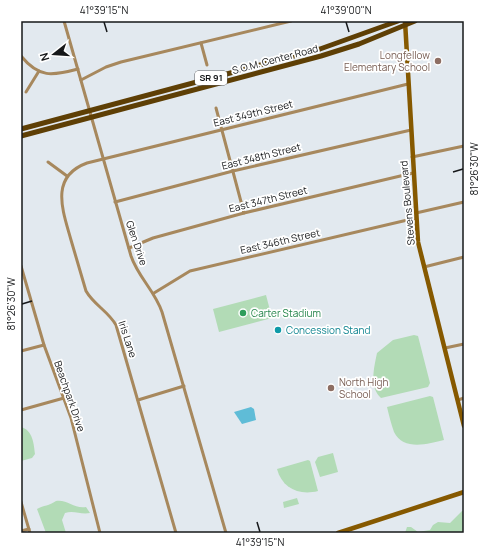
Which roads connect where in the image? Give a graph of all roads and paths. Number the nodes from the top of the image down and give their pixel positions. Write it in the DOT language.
graph roads {
  1 [pos="64,21"];
  2 [pos="291,21"];
  3 [pos="398,21"];
  4 [pos="415,21"];
  5 [pos="405,23"];
  6 [pos="201,43"];
  7 [pos="21,56"];
  8 [pos="207,65"];
  9 [pos="78,69"];
  10 [pos="38,71"];
  11 [pos="81,80"];
  12 [pos="408,84"];
  13 [pos="26,92"];
  14 [pos="216,108"];
  15 [pos="90,110"];
  16 [pos="92,117"];
  17 [pos="21,128"];
  18 [pos="222,129"];
  19 [pos="411,130"];
  20 [pos="21,136"];
  21 [pos="464,146"];
  22 [pos="412,157"];
  23 [pos="103,158"];
  24 [pos="48,162"];
  25 [pos="233,171"];
  26 [pos="413,173"];
  27 [pos="67,176"];
  28 [pos="116,202"];
  29 [pos="464,202"];
  30 [pos="244,213"];
  31 [pos="416,216"];
  32 [pos="129,248"];
  33 [pos="464,258"];
  34 [pos="424,267"];
  35 [pos="21,268"];
  36 [pos="154,293"];
  37 [pos="44,344"];
  38 [pos="464,344"];
  39 [pos="445,348"];
  40 [pos="21,351"];
  41 [pos="184,386"];
  42 [pos="64,398"];
  43 [pos="464,398"];
  44 [pos="138,400"];
  45 [pos="458,400"];
  46 [pos="21,410"];
  47 [pos="464,426"];
  48 [pos="464,492"];
  49 [pos="21,502"];
  50 [pos="28,529"];
  51 [pos="21,531"];
  52 [pos="30,533"];
  53 [pos="100,533"];
  54 [pos="176,533"];
  55 [pos="226,533"];
  56 [pos="338,533"];
  1 -- 9 [label="street, Glen Drive"];
  2 -- 6 [label="street"];
  3 -- 15 [label="main road, S.O.M. Center Road / SR 91"];
  4 -- 5 [label="main road, S.O.M. Center Road / SR 91"];
  5 -- 12 [label="street, Stevens Boulevard"];
  5 -- 16 [label="main road, S.O.M. Center Road / SR 91"];
  6 -- 8 [label="street"];
  6 -- 11 [label="street"];
  7 -- 10 [label="street"];
  9 -- 10 [label="street"];
  9 -- 11 [label="street, Glen Drive"];
  10 -- 13 [label="street"];
  11 -- 15 [label="street, Glen Drive"];
  12 -- 18 [label="street, East 349th Street"];
  12 -- 19 [label="street, Stevens Boulevard"];
  14 -- 18 [label="street"];
  15 -- 16 [label="street, Glen Drive"];
  15 -- 17 [label="main road, S.O.M. Center Road / SR 91"];
  16 -- 20 [label="main road, S.O.M. Center Road / SR 91"];
  16 -- 23 [label="street, Glen Drive"];
  18 -- 23 [label="street, East 349th Street"];
  18 -- 25 [label="street"];
  19 -- 22 [label="street, Stevens Boulevard"];
  19 -- 25 [label="street, East 348th Street"];
  21 -- 22 [label="street"];
  22 -- 26 [label="street, Stevens Boulevard"];
  23 -- 27 [label="street"];
  23 -- 28 [label="street, Glen Drive"];
  24 -- 27 [label="street"];
  25 -- 28 [label="street, East 348th Street"];
  25 -- 30 [label="street"];
  26 -- 30 [label="street, East 347th Street"];
  26 -- 31 [label="street, Stevens Boulevard"];
  27 -- 44 [label="street, Iris Lane"];
  28 -- 32 [label="street, Glen Drive"];
  29 -- 31 [label="street, East 346th Street"];
  30 -- 32 [label="street, East 347th Street"];
  31 -- 34 [label="street, Stevens Boulevard"];
  31 -- 36 [label="street, East 346th Street"];
  32 -- 36 [label="street, Glen Drive"];
  33 -- 34 [label="street"];
  34 -- 39 [label="street, Stevens Boulevard"];
  35 -- 37 [label="street, Beachpark Drive"];
  36 -- 41 [label="street, Glen Drive"];
  37 -- 40 [label="street"];
  37 -- 42 [label="street, Beachpark Drive"];
  38 -- 39 [label="street"];
  39 -- 45 [label="street, Stevens Boulevard"];
  41 -- 44 [label="street"];
  41 -- 55 [label="street, Glen Drive"];
  42 -- 46 [label="street"];
  42 -- 53 [label="street, Beachpark Drive"];
  43 -- 45 [label="street"];
  44 -- 54 [label="street, Iris Lane"];
  45 -- 47 [label="street, Stevens Boulevard"];
  48 -- 56 [label="street"];
  49 -- 50 [label="street"];
  50 -- 51 [label="street"];
  50 -- 52 [label="street"];
}
